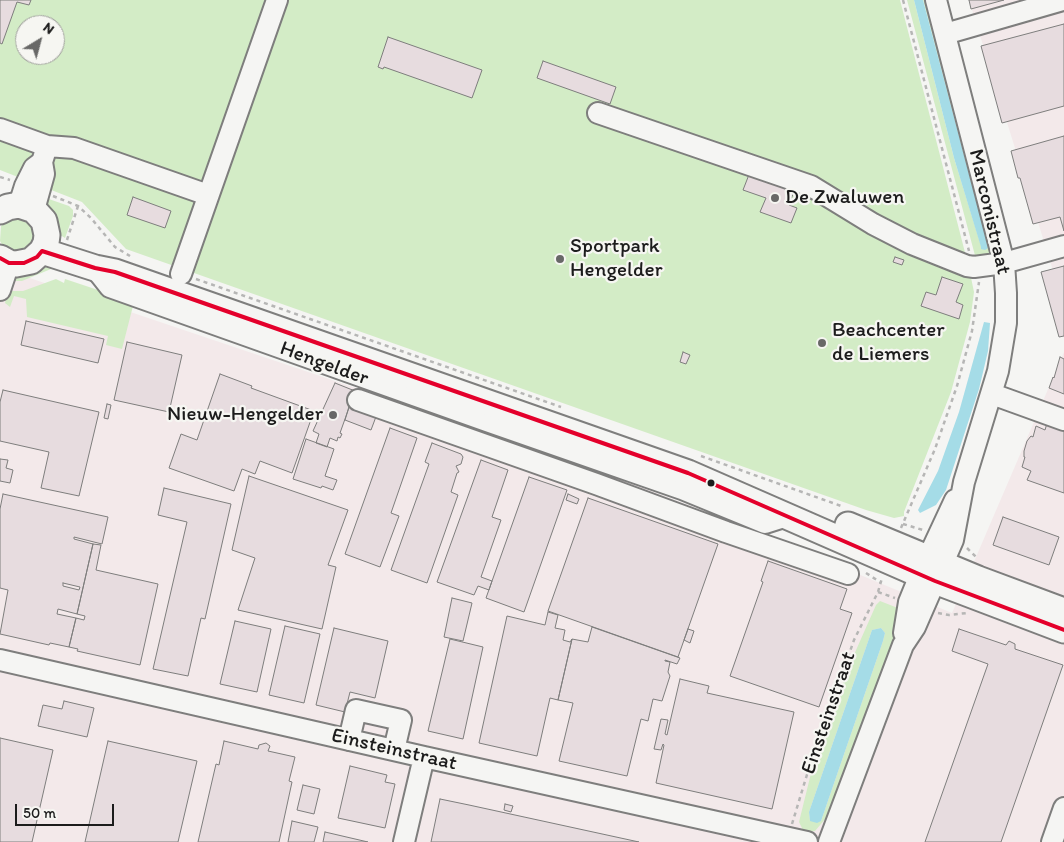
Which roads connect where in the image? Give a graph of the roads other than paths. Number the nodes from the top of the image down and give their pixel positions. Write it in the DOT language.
graph roads {
  1 [pos="277,0"];
  2 [pos="936,0"];
  3 [pos="1063,0"];
  4 [pos="945,34"];
  5 [pos="598,113"];
  6 [pos="0,130"];
  7 [pos="45,154"];
  8 [pos="208,195"];
  9 [pos="24,201"];
  10 [pos="45,243"];
  11 [pos="1064,246"];
  12 [pos="4,260"];
  13 [pos="1004,263"];
  14 [pos="95,268"];
  15 [pos="181,274"];
  16 [pos="0,290"];
  17 [pos="394,388"];
  18 [pos="992,394"];
  19 [pos="358,400"];
  20 [pos="387,410"];
  21 [pos="1064,420"];
  22 [pos="486,422"];
  23 [pos="530,436"];
  24 [pos="480,443"];
  25 [pos="523,458"];
  26 [pos="604,461"];
  27 [pos="596,484"];
  28 [pos="734,511"];
  29 [pos="787,516"];
  30 [pos="726,532"];
  31 [pos="931,569"];
  32 [pos="848,574"];
  33 [pos="1064,611"];
  34 [pos="1064,630"];
  35 [pos="0,660"];
  36 [pos="349,740"];
  37 [pos="394,750"];
  38 [pos="424,757"];
  39 [pos="1064,808"];
  40 [pos="798,840"];
  41 [pos="404,842"];
  42 [pos="829,842"];
  43 [pos="1052,842"];
  1 -- 8 [label="street"];
  2 -- 4 [label="street, Marconistraat"];
  3 -- 4 [label="street"];
  4 -- 13 [label="street, Marconistraat"];
  5 -- 13 [label="street"];
  6 -- 7 [label="street"];
  7 -- 8 [label="street"];
  7 -- 9 [label="street"];
  8 -- 15 [label="street"];
  9 -- 10 [label="main road"];
  10 -- 12 [label="main road"];
  10 -- 14 [label="main road, Hengelder"];
  10 -- 31 [label="main road, Hengelder"];
  11 -- 13 [label="street"];
  12 -- 16 [label="street"];
  13 -- 18 [label="street, Marconistraat"];
  14 -- 17 [label="street, Hengelder"];
  14 -- 29 [label="main road, Hengelder"];
  17 -- 20 [label="street"];
  17 -- 22 [label="street, Hengelder"];
  18 -- 21 [label="street"];
  18 -- 31 [label="street, Marconistraat"];
  19 -- 20 [label="street"];
  20 -- 24 [label="street"];
  22 -- 23 [label="street, Hengelder"];
  22 -- 24 [label="street"];
  23 -- 25 [label="street"];
  23 -- 26 [label="street, Hengelder"];
  24 -- 25 [label="street"];
  25 -- 27 [label="street"];
  26 -- 27 [label="street"];
  26 -- 28 [label="street, Hengelder"];
  27 -- 30 [label="street"];
  28 -- 29 [label="street, Hengelder"];
  28 -- 30 [label="street"];
  29 -- 31 [label="main road, Hengelder"];
  30 -- 32 [label="street"];
  31 -- 33 [label="main road, Hengelder"];
  31 -- 34 [label="main road, Hengelder"];
  31 -- 42 [label="street, Einsteinstraat"];
  35 -- 36 [label="street, Einsteinstraat"];
  36 -- 37 [label="street, Einsteinstraat"];
  36 -- 37 [label="street"];
  37 -- 38 [label="street, Einsteinstraat"];
  38 -- 40 [label="street, Einsteinstraat"];
  38 -- 41 [label="street"];
  39 -- 43 [label="street"];
}
